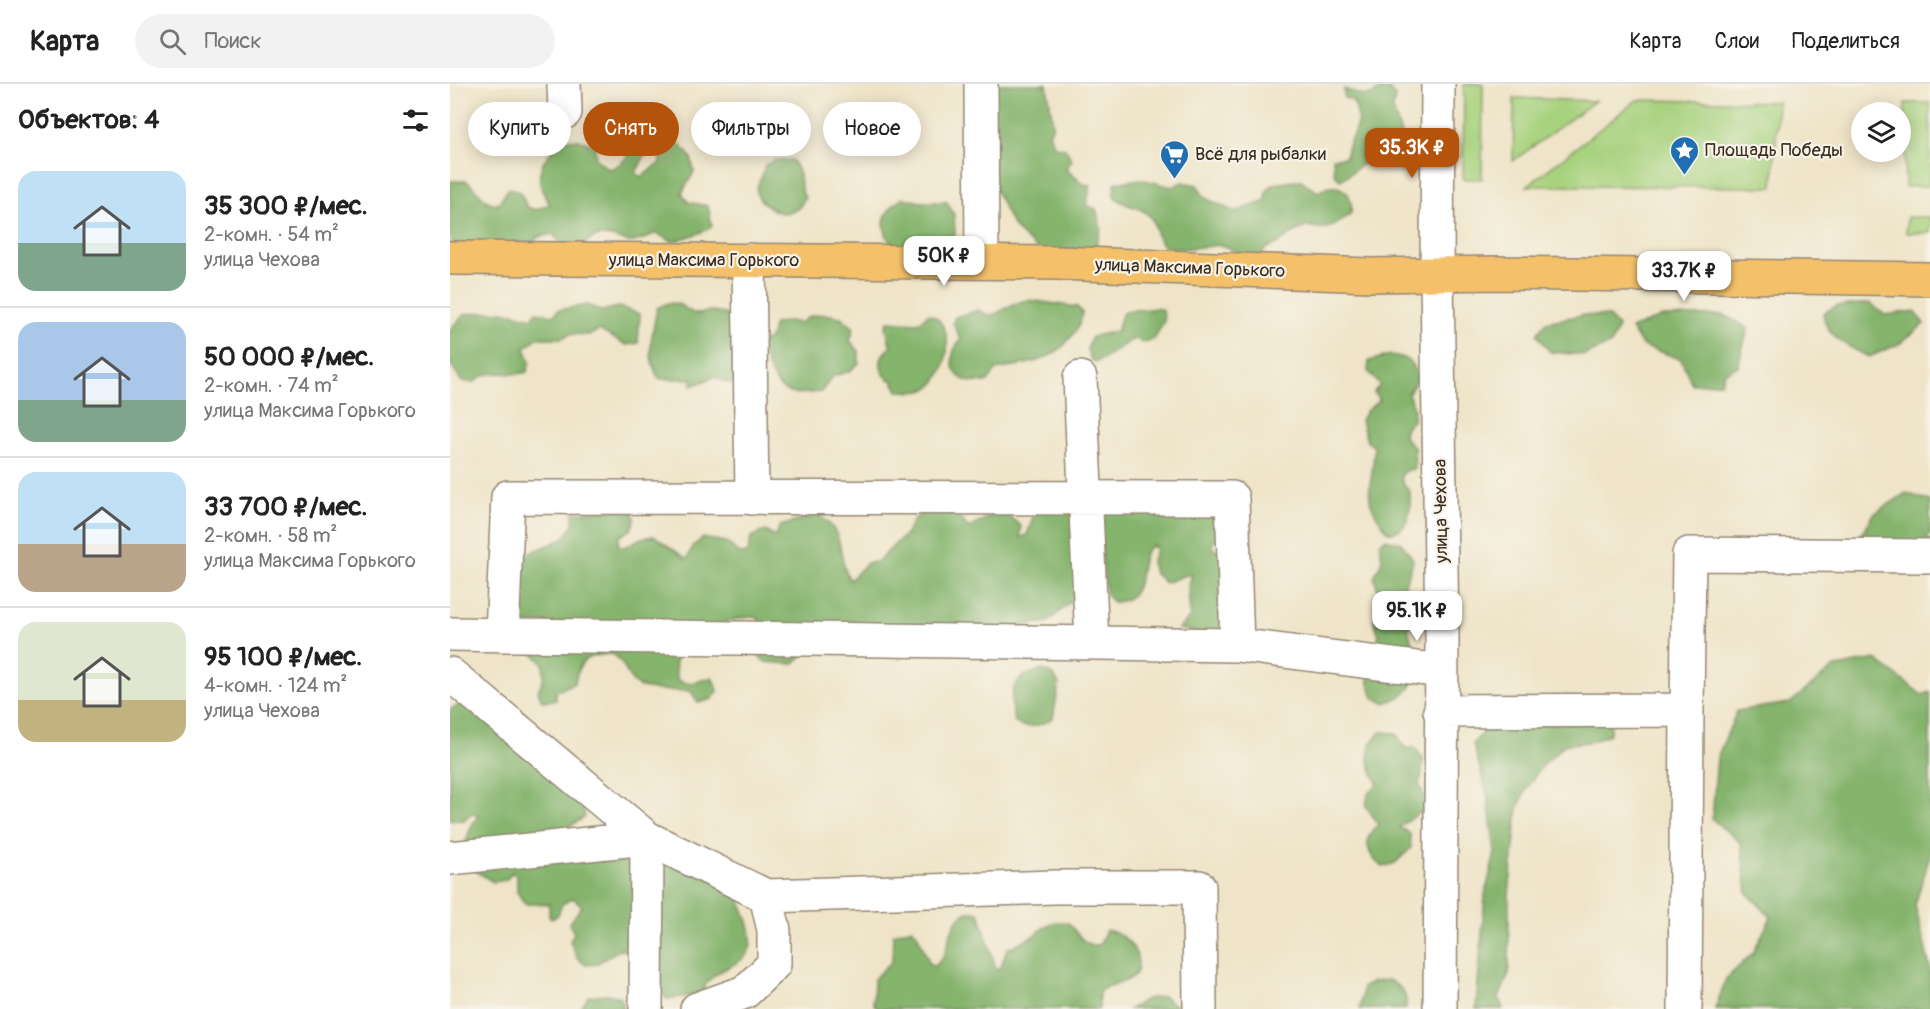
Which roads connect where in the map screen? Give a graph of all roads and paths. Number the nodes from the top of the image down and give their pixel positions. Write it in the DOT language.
graph roads {
  1 [pos="981,84"];
  2 [pos="1438,84"];
  3 [pos="450,258"];
  4 [pos="750,260"];
  5 [pos="982,262"];
  6 [pos="1437,274"];
  7 [pos="1930,279"];
  8 [pos="1080,378"];
  9 [pos="752,498"];
  10 [pos="1083,498"];
  11 [pos="1930,556"];
  12 [pos="450,634"];
  13 [pos="502,635"];
  14 [pos="1092,643"];
  15 [pos="1237,645"];
  16 [pos="1441,671"];
  17 [pos="450,674"];
  18 [pos="1687,710"];
  19 [pos="1440,711"];
  20 [pos="647,838"];
  21 [pos="450,858"];
  22 [pos="766,896"];
  23 [pos="646,1009"];
  24 [pos="697,1009"];
  25 [pos="1200,1009"];
  26 [pos="1440,1009"];
  27 [pos="1684,1009"];
  1 -- 5 [label="street"];
  2 -- 6 [label="street, улица Чехова"];
  3 -- 4 [label="main road, улица Максима Горького"];
  4 -- 5 [label="main road, улица Максима Горького"];
  4 -- 9 [label="street"];
  5 -- 6 [label="main road, улица Максима Горького"];
  6 -- 7 [label="main road, улица Максима Горького"];
  6 -- 16 [label="street, улица Чехова"];
  8 -- 10 [label="street"];
  9 -- 10 [label="street"];
  9 -- 13 [label="street"];
  10 -- 14 [label="street"];
  10 -- 15 [label="street"];
  11 -- 18 [label="street"];
  12 -- 13 [label="street"];
  13 -- 14 [label="street"];
  14 -- 15 [label="street"];
  15 -- 16 [label="street"];
  16 -- 19 [label="street, улица Чехова"];
  17 -- 20 [label="street"];
  18 -- 19 [label="street"];
  18 -- 27 [label="street"];
  19 -- 26 [label="street, улица Чехова"];
  20 -- 21 [label="street"];
  20 -- 22 [label="street"];
  20 -- 23 [label="street"];
  22 -- 24 [label="street"];
  22 -- 25 [label="street"];
}
